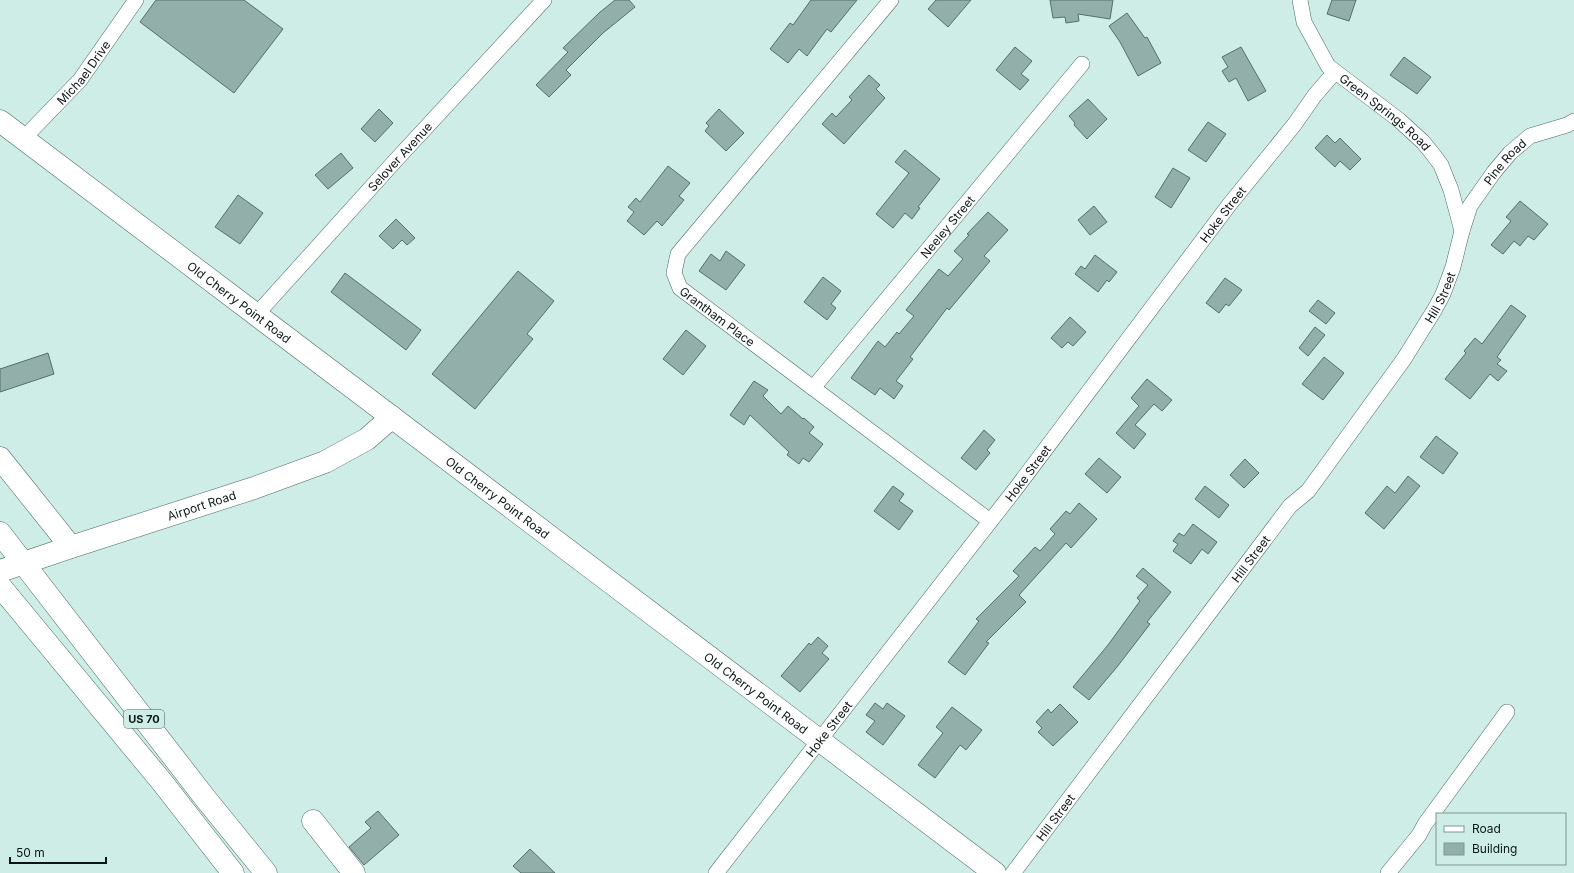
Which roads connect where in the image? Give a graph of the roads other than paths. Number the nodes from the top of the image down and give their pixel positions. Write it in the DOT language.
graph roads {
  1 [pos="136,0"];
  2 [pos="544,0"];
  3 [pos="891,0"];
  4 [pos="1300,0"];
  5 [pos="1082,64"];
  6 [pos="1335,72"];
  7 [pos="0,121"];
  8 [pos="1574,121"];
  9 [pos="23,139"];
  10 [pos="1462,231"];
  11 [pos="256,314"];
  12 [pos="813,388"];
  13 [pos="392,417"];
  14 [pos="0,458"];
  15 [pos="990,521"];
  16 [pos="0,533"];
  17 [pos="71,547"];
  18 [pos="24,563"];
  19 [pos="0,571"];
  20 [pos="0,586"];
  21 [pos="1507,712"];
  22 [pos="820,741"];
  23 [pos="312,821"];
  24 [pos="233,873"];
  25 [pos="266,873"];
  26 [pos="354,873"];
  27 [pos="716,873"];
  28 [pos="995,873"];
  29 [pos="1013,873"];
  30 [pos="1388,873"];
  1 -- 9 [label="street, Michael Drive"];
  2 -- 11 [label="street, Selover Avenue"];
  3 -- 12 [label="street, Grantham Place"];
  4 -- 6 [label="street, Green Springs Road"];
  5 -- 12 [label="street, Neeley Street"];
  6 -- 10 [label="street, Green Springs Road"];
  6 -- 15 [label="street, Hoke Street"];
  7 -- 9 [label="main road, Old Cherry Point Road"];
  8 -- 10 [label="street, Pine Road"];
  9 -- 11 [label="main road, Old Cherry Point Road"];
  10 -- 29 [label="street, Hill Street"];
  11 -- 13 [label="main road, Old Cherry Point Road"];
  12 -- 15 [label="street, Grantham Place"];
  13 -- 17 [label="main road, Airport Road"];
  13 -- 22 [label="main road, Old Cherry Point Road"];
  14 -- 17 [label="main road"];
  15 -- 22 [label="street, Hoke Street"];
  16 -- 18 [label="main road, US 70"];
  17 -- 18 [label="main road, Airport Road"];
  18 -- 19 [label="main road, Airport Road"];
  18 -- 25 [label="main road, US 70"];
  20 -- 24 [label="main road"];
  21 -- 30 [label="street"];
  22 -- 27 [label="street, Hoke Street"];
  22 -- 28 [label="main road, Old Cherry Point Road"];
  23 -- 26 [label="main road"];
}
